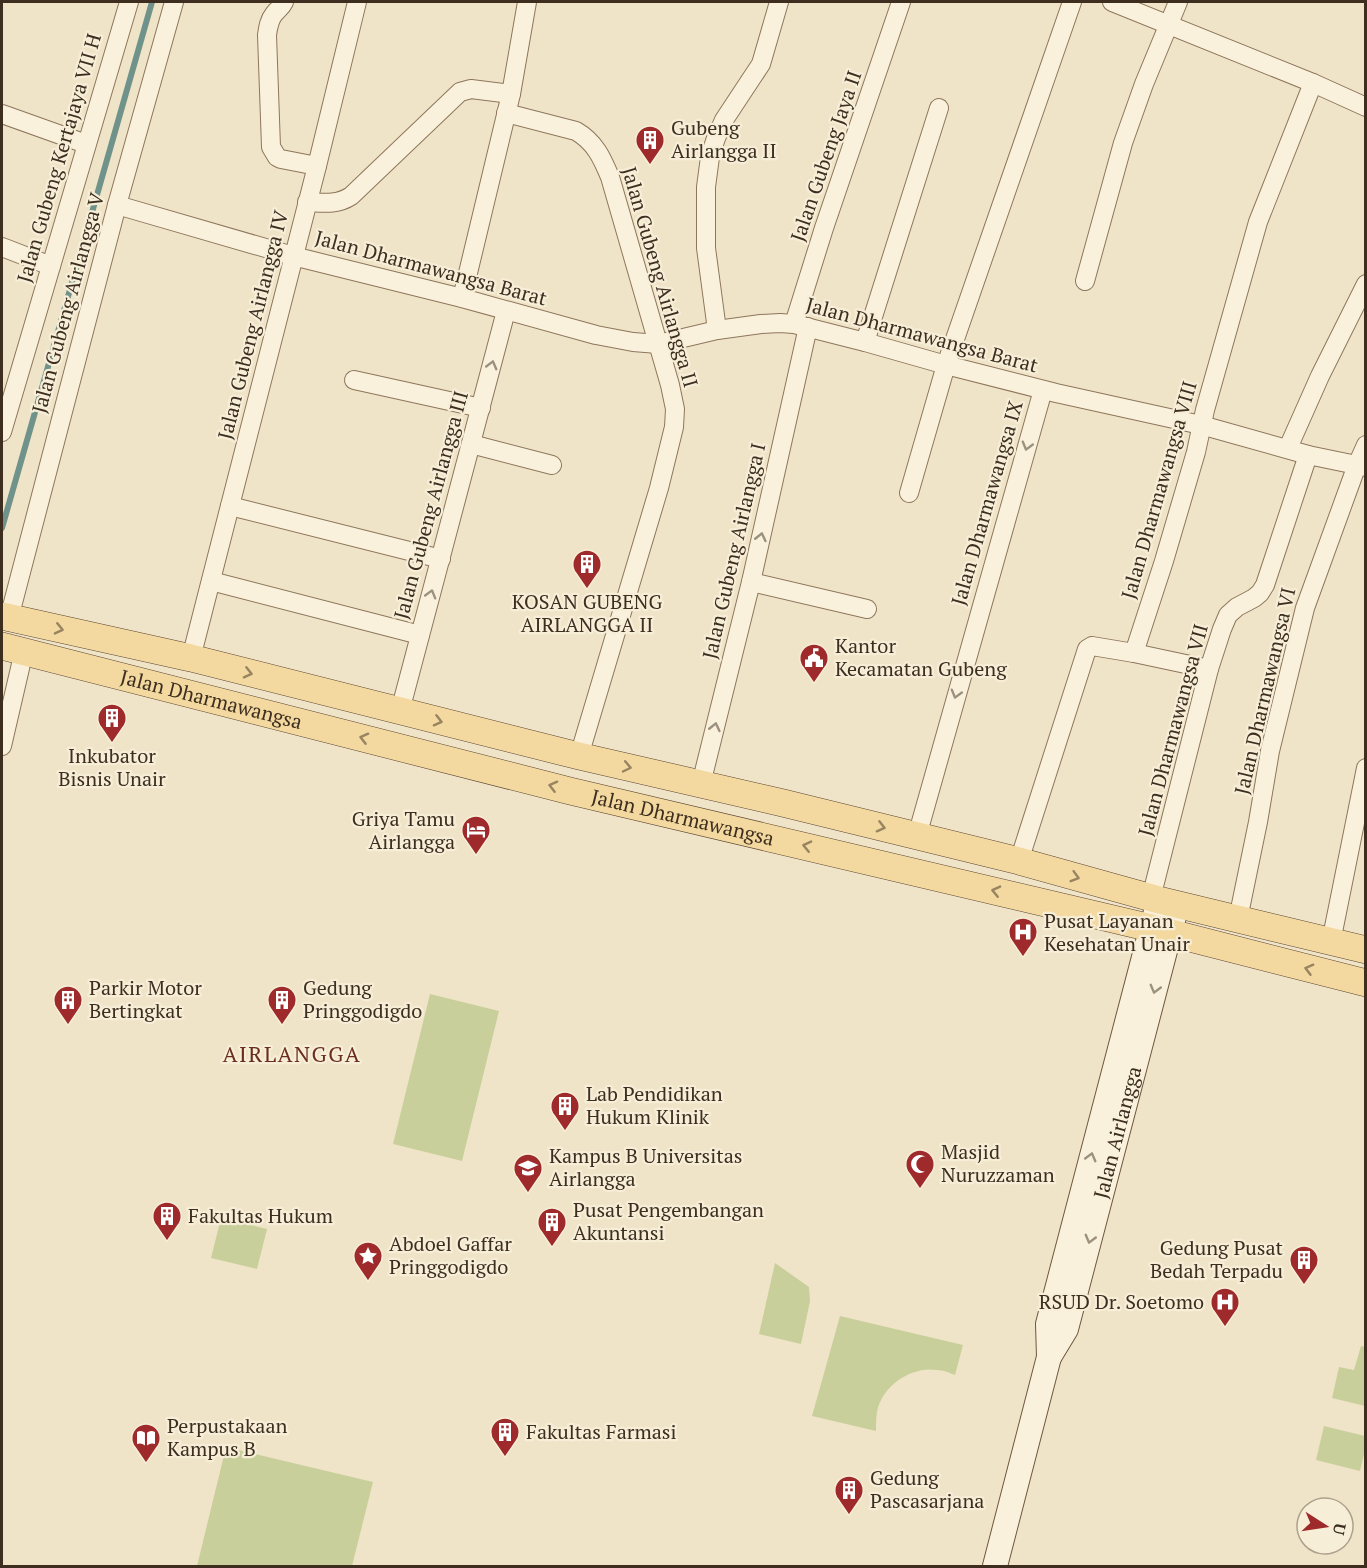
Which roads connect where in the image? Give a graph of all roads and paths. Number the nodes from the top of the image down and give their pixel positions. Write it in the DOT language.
graph roads {
  1 [pos="129,2"];
  2 [pos="174,2"];
  3 [pos="284,2"];
  4 [pos="357,2"];
  5 [pos="527,2"];
  6 [pos="779,2"];
  7 [pos="901,2"];
  8 [pos="1072,2"];
  9 [pos="1112,2"];
  10 [pos="1178,2"];
  11 [pos="1168,24"];
  12 [pos="1313,83"];
  13 [pos="511,94"];
  14 [pos="1365,107"];
  15 [pos="939,108"];
  16 [pos="507,113"];
  17 [pos="2,114"];
  18 [pos="86,144"];
  19 [pos="317,166"];
  20 [pos="307,202"];
  21 [pos="117,205"];
  22 [pos="2,247"];
  23 [pos="293,256"];
  24 [pos="51,266"];
  25 [pos="1085,281"];
  26 [pos="1365,284"];
  27 [pos="462,298"];
  28 [pos="506,311"];
  29 [pos="801,326"];
  30 [pos="717,330"];
  31 [pos="865,342"];
  32 [pos="658,344"];
  33 [pos="946,365"];
  34 [pos="354,380"];
  35 [pos="1043,390"];
  36 [pos="481,408"];
  37 [pos="4,411"];
  38 [pos="1201,425"];
  39 [pos="2,432"];
  40 [pos="471,444"];
  41 [pos="1365,444"];
  42 [pos="1288,448"];
  43 [pos="1308,454"];
  44 [pos="552,465"];
  45 [pos="1361,466"];
  46 [pos="909,493"];
  47 [pos="230,507"];
  48 [pos="441,560"];
  49 [pos="211,580"];
  50 [pos="751,582"];
  51 [pos="867,609"];
  52 [pos="5,617"];
  53 [pos="420,635"];
  54 [pos="13,649"];
  55 [pos="1134,653"];
  56 [pos="191,658"];
  57 [pos="1209,669"];
  58 [pos="400,711"];
  59 [pos="2,746"];
  60 [pos="579,756"];
  61 [pos="1365,768"];
  62 [pos="701,784"];
  63 [pos="783,802"];
  64 [pos="917,836"];
  65 [pos="774,839"];
  66 [pos="1019,861"];
  67 [pos="1162,901"];
  68 [pos="1238,919"];
  69 [pos="1160,930"];
  70 [pos="1331,942"];
  71 [pos="1365,950"];
  72 [pos="1365,983"];
  73 [pos="995,1566"];
  1 -- 18 [label="street, Jalan Gubeng Kertajaya VII H"];
  2 -- 21 [label="street, Jalan Gubeng Airlangga V"];
  3 -- 19 [label="street"];
  4 -- 19 [label="street, Jalan Gubeng Airlangga IV"];
  5 -- 13 [label="street"];
  6 -- 30 [label="street"];
  7 -- 29 [label="street, Jalan Gubeng Jaya II"];
  8 -- 33 [label="street"];
  9 -- 11 [label="street"];
  10 -- 11 [label="street"];
  11 -- 12 [label="street"];
  11 -- 25 [label="street"];
  12 -- 14 [label="street"];
  12 -- 38 [label="street, Jalan Dharmawangsa VIII"];
  13 -- 16 [label="street"];
  13 -- 20 [label="street"];
  15 -- 31 [label="street"];
  16 -- 27 [label="street"];
  16 -- 32 [label="street, Jalan Gubeng Airlangga II"];
  17 -- 18 [label="street"];
  18 -- 24 [label="street, Jalan Gubeng Kertajaya VII H"];
  19 -- 20 [label="street, Jalan Gubeng Airlangga IV"];
  20 -- 23 [label="street, Jalan Gubeng Airlangga IV"];
  21 -- 23 [label="street, Jalan Dharmawangsa Barat"];
  21 -- 52 [label="street, Jalan Gubeng Airlangga V"];
  22 -- 24 [label="street"];
  23 -- 27 [label="street, Jalan Dharmawangsa Barat"];
  23 -- 47 [label="street, Jalan Gubeng Airlangga IV"];
  24 -- 37 [label="street, Jalan Gubeng Kertajaya VII H"];
  26 -- 42 [label="street"];
  27 -- 28 [label="street, Jalan Dharmawangsa Barat"];
  28 -- 32 [label="street, Jalan Dharmawangsa Barat"];
  36 -- 28 [label="street, Jalan Gubeng Airlangga III, one-way"];
  29 -- 30 [label="street, Jalan Dharmawangsa Barat"];
  29 -- 31 [label="street, Jalan Dharmawangsa Barat"];
  50 -- 29 [label="street, Jalan Gubeng Airlangga I, one-way"];
  30 -- 32 [label="street, Jalan Dharmawangsa Barat"];
  31 -- 33 [label="street, Jalan Dharmawangsa Barat"];
  32 -- 60 [label="street, Jalan Gubeng Airlangga II"];
  33 -- 35 [label="street, Jalan Dharmawangsa Barat"];
  33 -- 46 [label="street"];
  34 -- 36 [label="street"];
  35 -- 38 [label="street, Jalan Dharmawangsa Barat"];
  35 -- 64 [label="street, Jalan Dharmawangsa IX, one-way"];
  36 -- 40 [label="street, Jalan Gubeng Airlangga III"];
  37 -- 39 [label="street, Jalan Gubeng Kertajaya VII H"];
  38 -- 42 [label="street, Jalan Dharmawangsa Barat"];
  38 -- 55 [label="street, Jalan Dharmawangsa VIII"];
  40 -- 44 [label="street"];
  40 -- 48 [label="street, Jalan Gubeng Airlangga III"];
  41 -- 45 [label="street, Jalan Dharmawangsa VI"];
  42 -- 43 [label="street, Jalan Dharmawangsa Barat"];
  43 -- 45 [label="street, Jalan Dharmawangsa Barat"];
  43 -- 57 [label="street, Jalan Dharmawangsa VII"];
  45 -- 68 [label="street, Jalan Dharmawangsa VI"];
  47 -- 48 [label="street"];
  47 -- 49 [label="street, Jalan Gubeng Airlangga IV"];
  53 -- 48 [label="street, Jalan Gubeng Airlangga III, one-way"];
  49 -- 53 [label="street"];
  49 -- 56 [label="street, Jalan Gubeng Airlangga IV"];
  50 -- 51 [label="street"];
  62 -- 50 [label="street, Jalan Gubeng Airlangga I, one-way"];
  52 -- 56 [label="main road, Jalan Dharmawangsa, one-way"];
  53 -- 58 [label="street, Jalan Gubeng Airlangga III"];
  54 -- 59 [label="street"];
  65 -- 54 [label="main road, Jalan Dharmawangsa, one-way"];
  55 -- 57 [label="street"];
  55 -- 66 [label="street"];
  56 -- 58 [label="main road, Jalan Dharmawangsa, one-way"];
  57 -- 67 [label="street, Jalan Dharmawangsa VII"];
  58 -- 60 [label="main road, Jalan Dharmawangsa, one-way"];
  60 -- 62 [label="main road, Jalan Dharmawangsa, one-way"];
  61 -- 70 [label="street"];
  62 -- 63 [label="main road, Jalan Dharmawangsa"];
  63 -- 64 [label="main road, Jalan Dharmawangsa, one-way"];
  63 -- 65 [label="main road"];
  64 -- 66 [label="main road, Jalan Dharmawangsa"];
  69 -- 65 [label="main road, Jalan Dharmawangsa, one-way"];
  66 -- 67 [label="main road, Jalan Dharmawangsa, one-way"];
  67 -- 68 [label="main road, Jalan Dharmawangsa"];
  67 -- 69 [label="main road, Jalan Airlangga"];
  68 -- 70 [label="main road, Jalan Dharmawangsa"];
  72 -- 69 [label="main road, Jalan Dharmawangsa, one-way"];
  69 -- 73 [label="main road, Jalan Airlangga"];
  70 -- 71 [label="main road, Jalan Dharmawangsa"];
}
